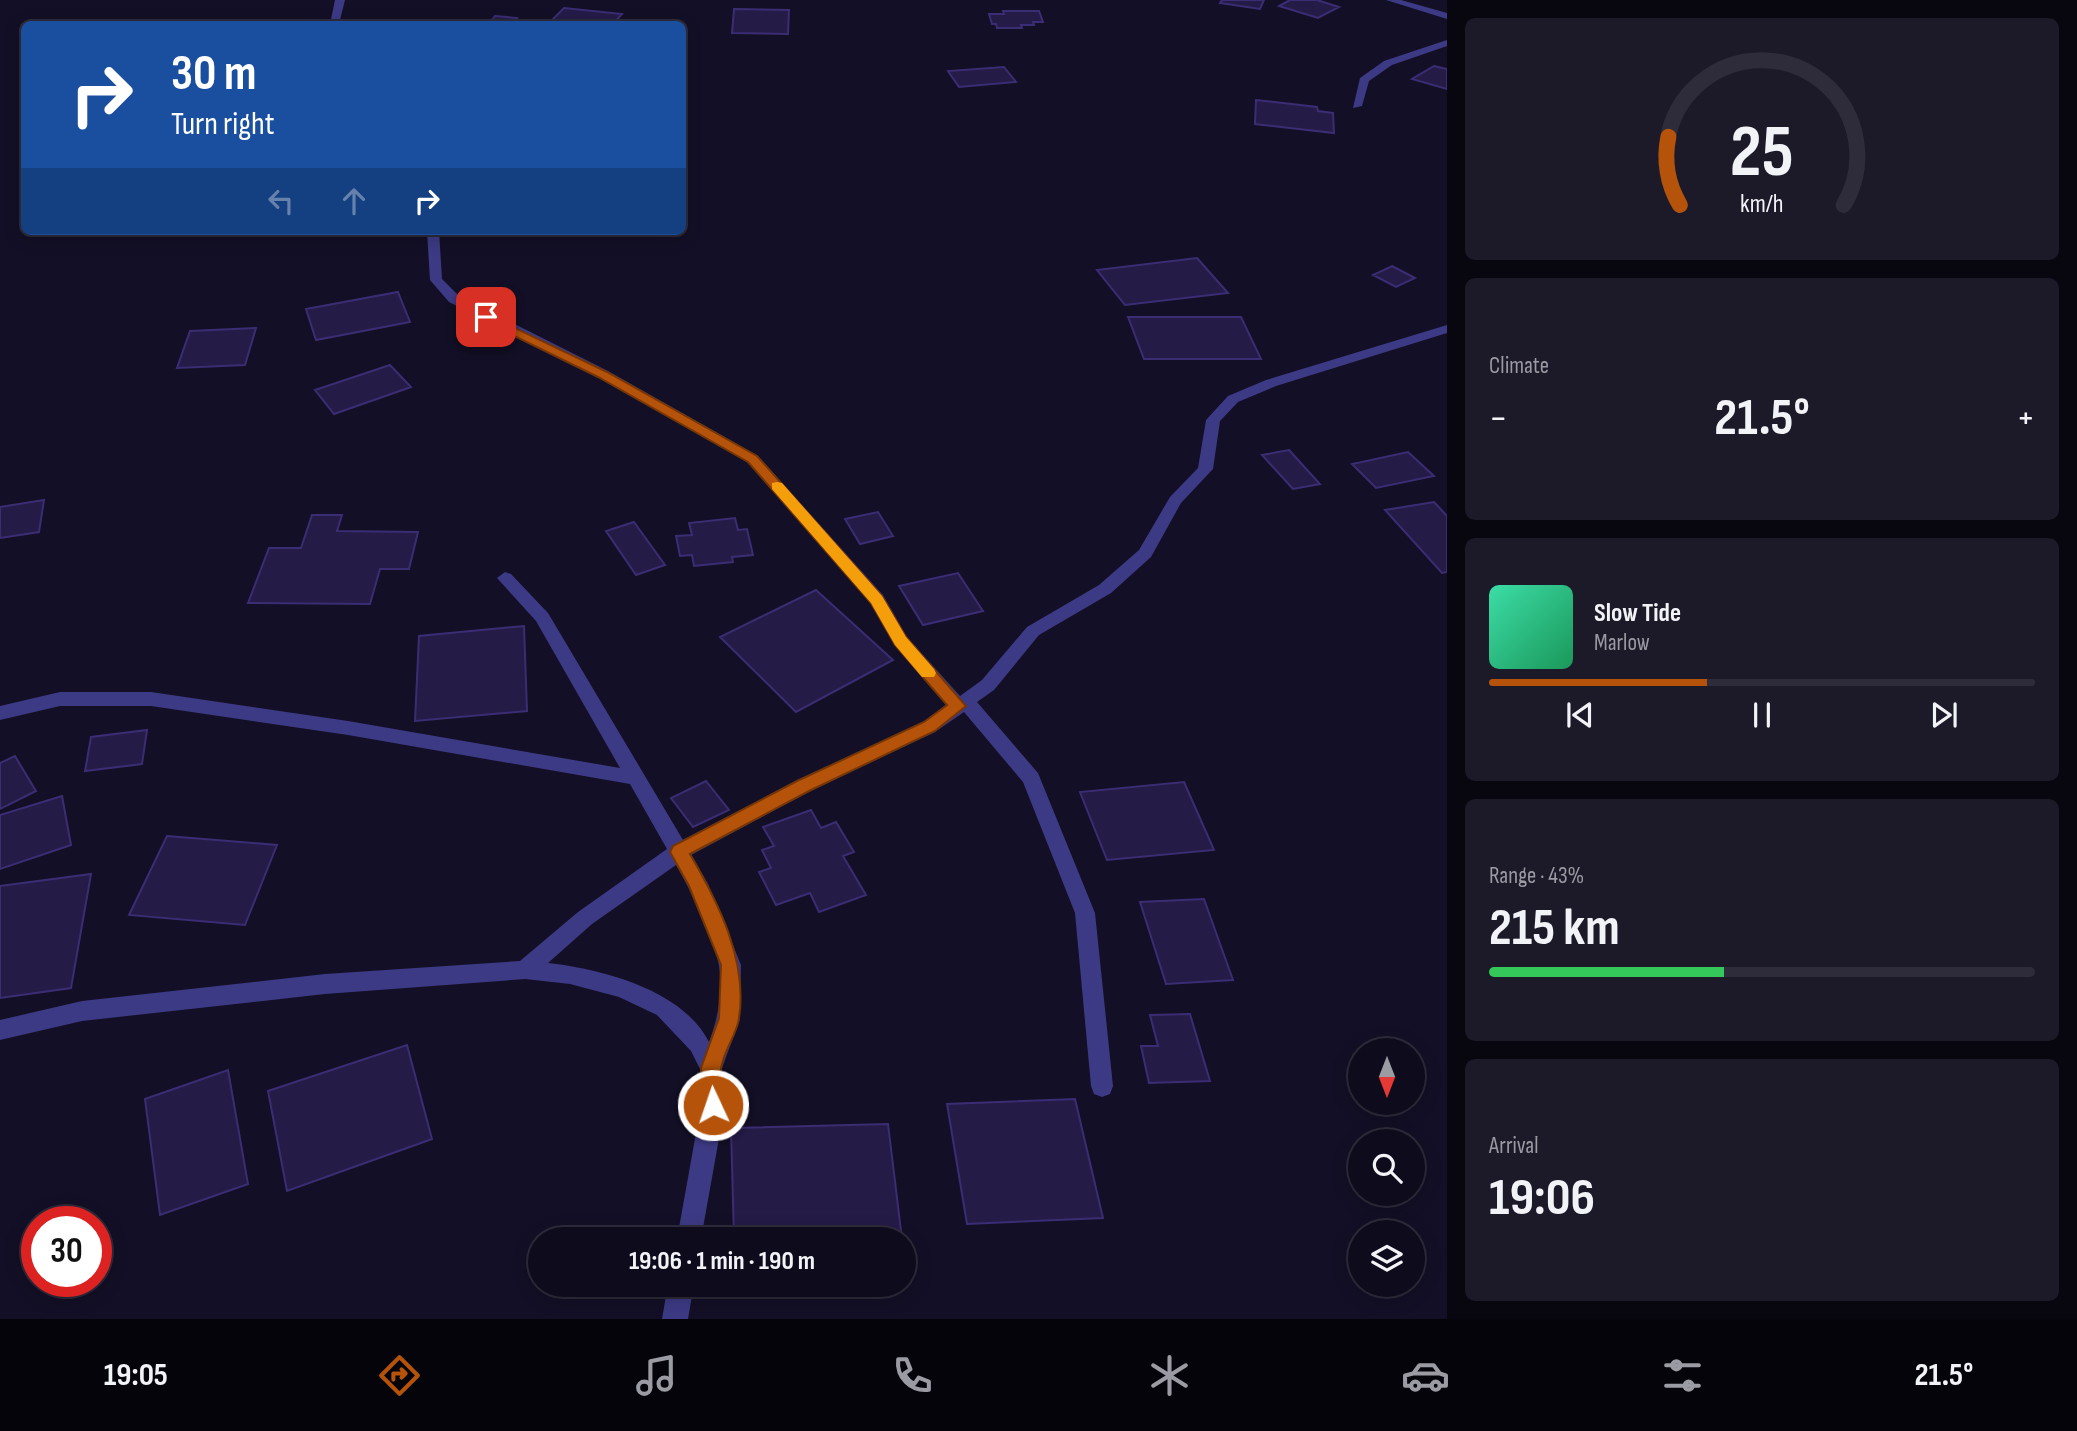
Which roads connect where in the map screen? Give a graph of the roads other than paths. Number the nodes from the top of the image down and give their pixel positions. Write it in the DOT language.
graph roads {
  1 [pos="340,0"];
  2 [pos="1391,0"];
  3 [pos="1447,16"];
  4 [pos="335,21"];
  5 [pos="1447,43"];
  6 [pos="1357,106"];
  7 [pos="433,235"];
  8 [pos="1447,328"];
  9 [pos="505,578"];
  10 [pos="961,704"];
  11 [pos="0,713"];
  12 [pos="636,778"];
  13 [pos="679,852"];
  14 [pos="525,970"];
  15 [pos="0,1030"];
  16 [pos="711,1068"];
  17 [pos="1102,1086"];
  18 [pos="691,1227"];
  19 [pos="679,1297"];
  20 [pos="675,1319"];
  1 -- 4 [label="street"];
  2 -- 3 [label="street"];
  5 -- 6 [label="street"];
  7 -- 10 [label="street"];
  8 -- 10 [label="street"];
  9 -- 12 [label="street"];
  10 -- 13 [label="street"];
  10 -- 17 [label="street"];
  11 -- 12 [label="street"];
  12 -- 13 [label="street"];
  13 -- 14 [label="street"];
  13 -- 16 [label="street"];
  14 -- 15 [label="street"];
  14 -- 16 [label="street"];
  16 -- 18 [label="street"];
  19 -- 20 [label="street"];
}
